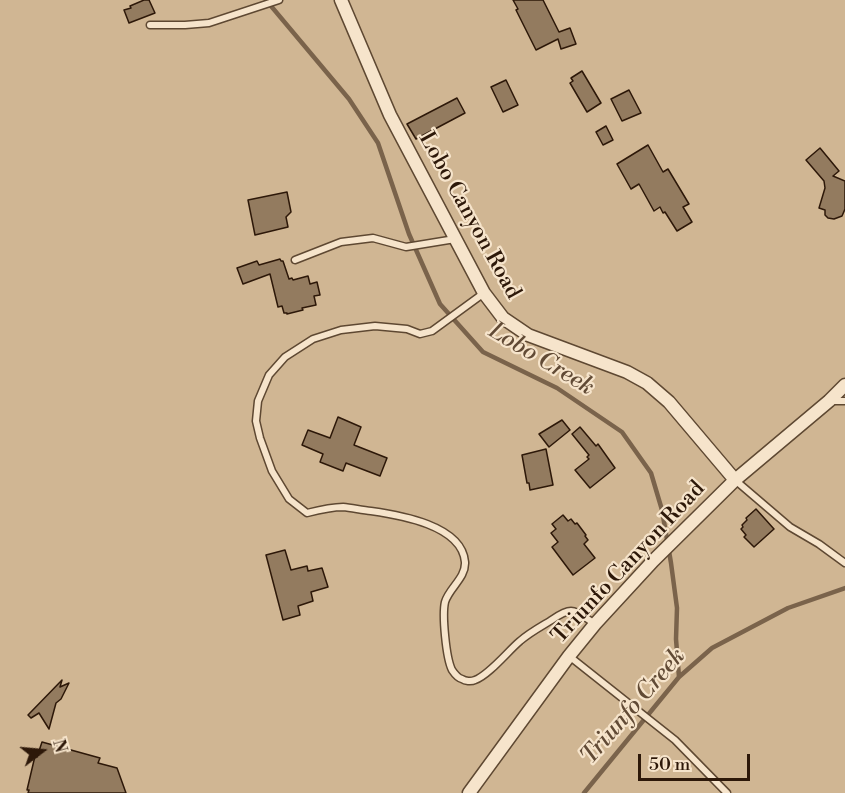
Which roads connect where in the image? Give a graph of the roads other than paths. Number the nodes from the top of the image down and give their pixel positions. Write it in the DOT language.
graph roads {
  1 [pos="279,0"];
  2 [pos="341,0"];
  3 [pos="150,25"];
  4 [pos="455,239"];
  5 [pos="295,260"];
  6 [pos="484,293"];
  7 [pos="845,385"];
  8 [pos="829,401"];
  9 [pos="845,401"];
  10 [pos="735,480"];
  11 [pos="845,563"];
  12 [pos="595,624"];
  13 [pos="569,656"];
  14 [pos="469,793"];
  15 [pos="727,793"];
  1 -- 3 [label="lane"];
  2 -- 4 [label="street, Lobo Canyon Road"];
  4 -- 5 [label="lane"];
  4 -- 6 [label="street, Lobo Canyon Road"];
  6 -- 10 [label="street, Lobo Canyon Road"];
  6 -- 12 [label="lane"];
  7 -- 8 [label="street, Triunfo Canyon Road"];
  8 -- 9 [label="lane"];
  8 -- 10 [label="street, Triunfo Canyon Road"];
  10 -- 11 [label="lane"];
  10 -- 12 [label="street, Triunfo Canyon Road"];
  12 -- 13 [label="street, Triunfo Canyon Road"];
  13 -- 14 [label="street, Triunfo Canyon Road"];
  13 -- 15 [label="lane"];
}
